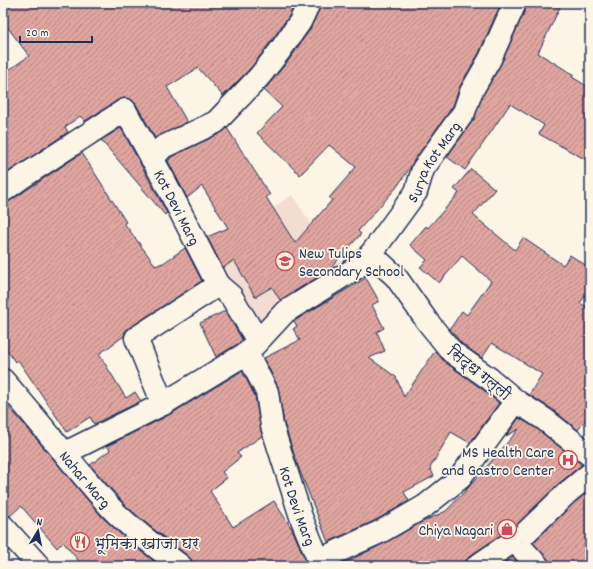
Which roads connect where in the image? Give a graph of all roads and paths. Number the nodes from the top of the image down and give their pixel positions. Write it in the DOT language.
graph roads {
  1 [pos="309,3"];
  2 [pos="515,3"];
  3 [pos="152,159"];
  4 [pos="3,192"];
  5 [pos="371,254"];
  6 [pos="218,285"];
  7 [pos="253,347"];
  8 [pos="3,380"];
  9 [pos="516,401"];
  10 [pos="163,404"];
  11 [pos="65,453"];
  12 [pos="590,456"];
  13 [pos="590,474"];
  14 [pos="3,526"];
  15 [pos="516,542"];
  16 [pos="320,563"];
  17 [pos="39,566"];
  18 [pos="181,566"];
  19 [pos="477,566"];
  20 [pos="538,566"];
  1 -- 3 [label="street"];
  2 -- 5 [label="street, Surya Kot Marg"];
  3 -- 4 [label="street, Kot Devi Marg"];
  3 -- 6 [label="street, Kot Devi Marg"];
  5 -- 7 [label="street, Surya Kot Marg"];
  5 -- 9 [label="street, सिद्ध गल्ली"];
  6 -- 7 [label="street, Kot Devi Marg"];
  6 -- 10 [label="street"];
  7 -- 10 [label="street, Surya Kot Marg"];
  7 -- 16 [label="street, Kot Devi Marg"];
  8 -- 11 [label="street, Nahar Marg"];
  9 -- 12 [label="street, सिद्ध गल्ली"];
  9 -- 16 [label="street"];
  10 -- 11 [label="street, Surya Kot Marg"];
  11 -- 18 [label="street, Nahar Marg"];
  13 -- 15 [label="street"];
  14 -- 17 [label="street"];
  15 -- 19 [label="street"];
  15 -- 20 [label="street"];
}
